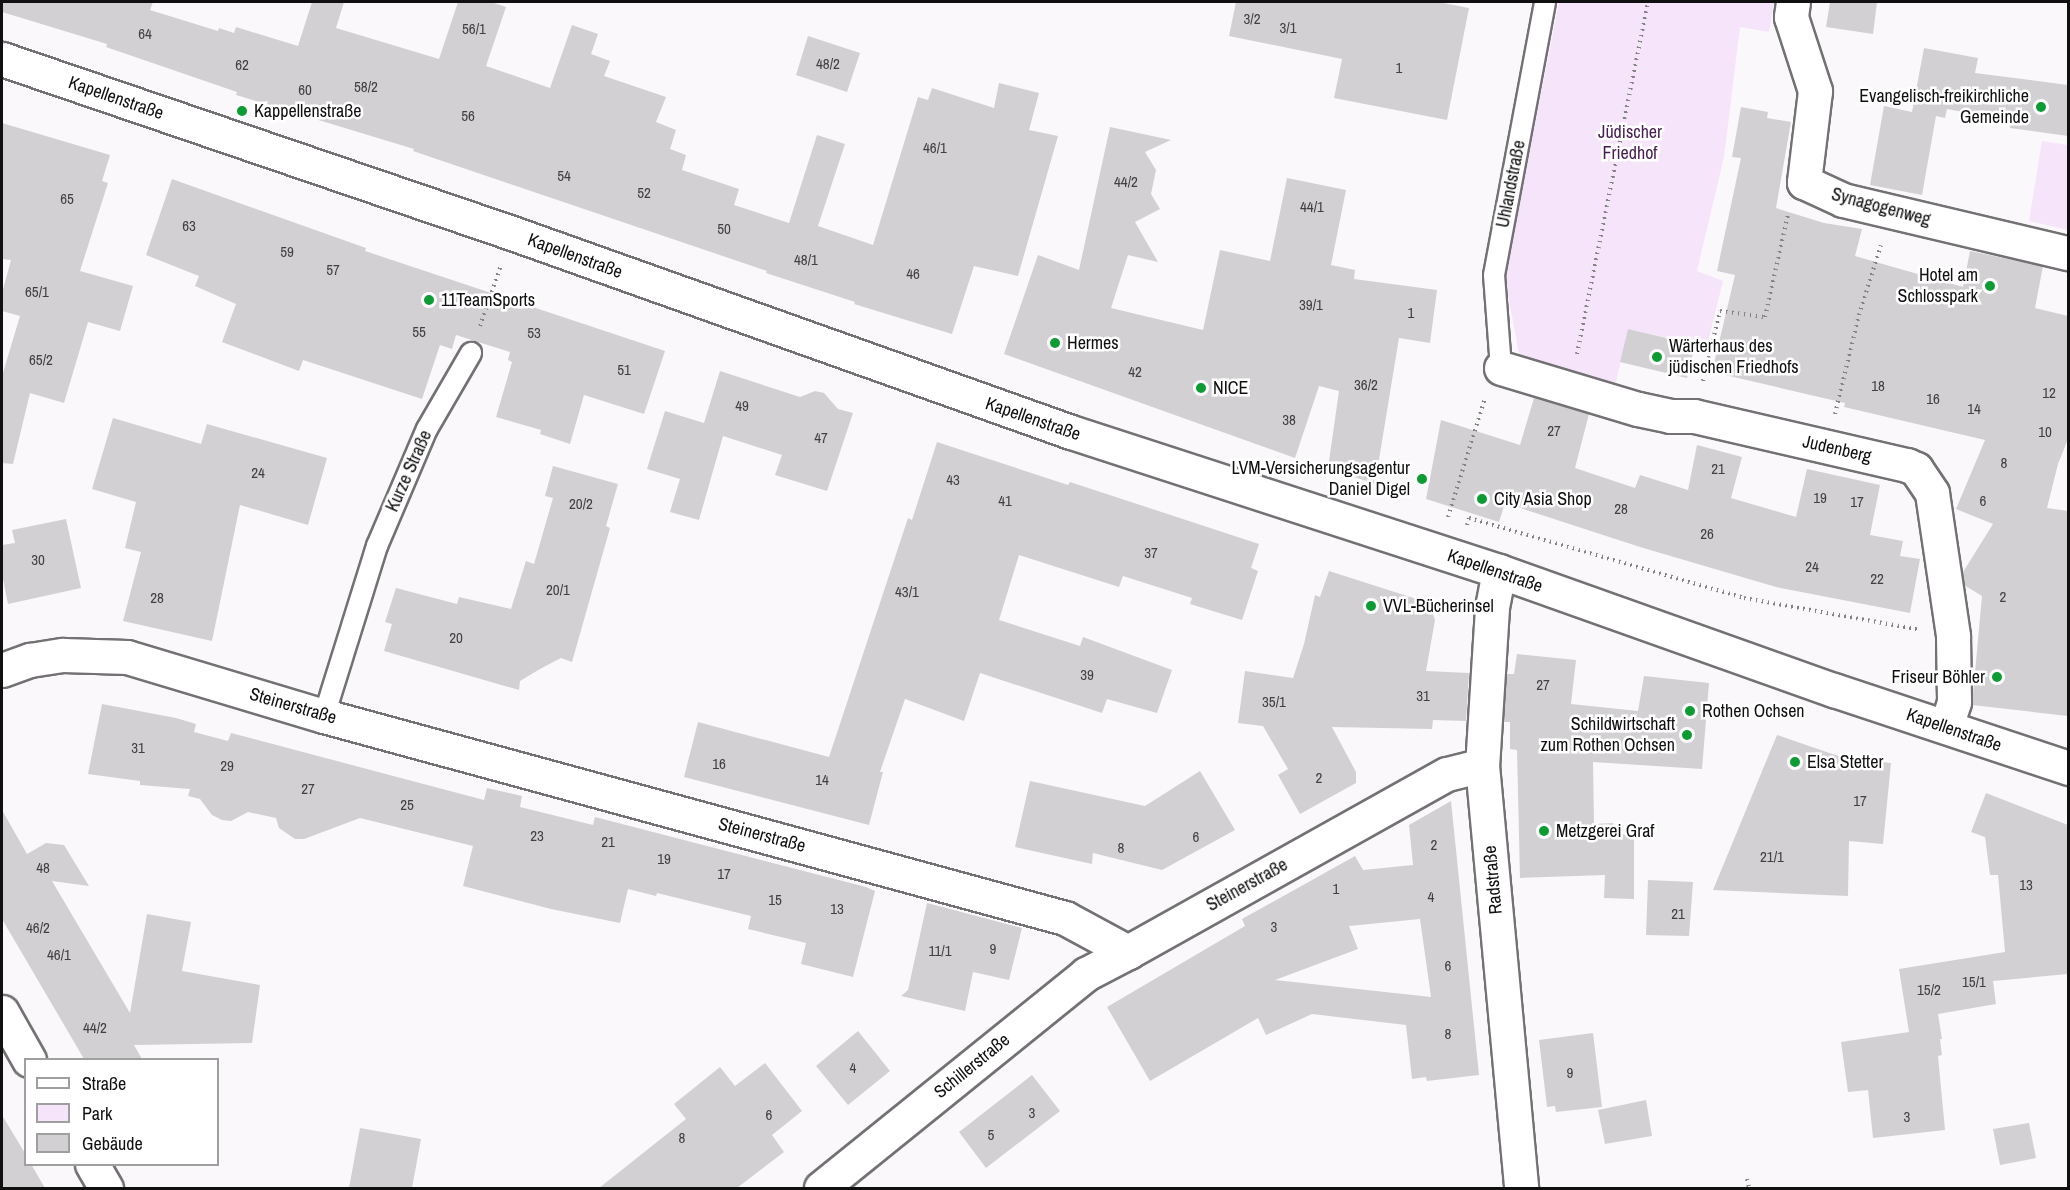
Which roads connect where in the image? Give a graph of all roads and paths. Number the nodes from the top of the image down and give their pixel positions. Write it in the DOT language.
graph roads {
  1 [pos="1545,2"];
  2 [pos="1648,2"];
  3 [pos="1793,2"];
  4 [pos="2,59"];
  5 [pos="1804,182"];
  6 [pos="1892,211"];
  7 [pos="512,233"];
  8 [pos="2068,253"];
  9 [pos="471,353"];
  10 [pos="1575,363"];
  11 [pos="1501,368"];
  12 [pos="1485,398"];
  13 [pos="1694,416"];
  14 [pos="1825,447"];
  15 [pos="1448,555"];
  16 [pos="1499,571"];
  17 [pos="1953,636"];
  18 [pos="2,670"];
  19 [pos="324,716"];
  20 [pos="1947,726"];
  21 [pos="1482,765"];
  22 [pos="2068,768"];
  23 [pos="1128,952"];
  24 [pos="5,1026"];
  25 [pos="28,1058"];
  26 [pos="93,1166"];
  27 [pos="1747,1179"];
  28 [pos="106,1188"];
  29 [pos="821,1188"];
  30 [pos="1521,1188"];
  31 [pos="1749,1188"];
  1 -- 11 [label="lane, Uhlandstraße"];
  2 -- 10 [label="path"];
  3 -- 5 [label="street"];
  4 -- 7 [label="street, Kapellenstraße"];
  5 -- 6 [label="street, Synagogenweg"];
  5 -- 13 [label="path"];
  6 -- 8 [label="street, Synagogenweg"];
  6 -- 14 [label="path"];
  7 -- 9 [label="path"];
  7 -- 15 [label="street, Kapellenstraße"];
  9 -- 19 [label="lane, Kurze Straße"];
  11 -- 13 [label="street, Judenberg"];
  12 -- 15 [label="path"];
  13 -- 14 [label="street, Judenberg"];
  14 -- 17 [label="street, Judenberg"];
  15 -- 16 [label="street, Kapellenstraße"];
  15 -- 17 [label="path"];
  16 -- 20 [label="street, Kapellenstraße"];
  16 -- 21 [label="street, Radstraße"];
  17 -- 20 [label="street, Judenberg"];
  18 -- 19 [label="street, Steinerstraße"];
  19 -- 23 [label="street, Steinerstraße"];
  20 -- 22 [label="street, Kapellenstraße"];
  21 -- 23 [label="street, Steinerstraße"];
  21 -- 30 [label="street, Radstraße"];
  23 -- 29 [label="street, Schillerstraße"];
  24 -- 25 [label="street"];
  26 -- 28 [label="street"];
  27 -- 31 [label="path"];
}
